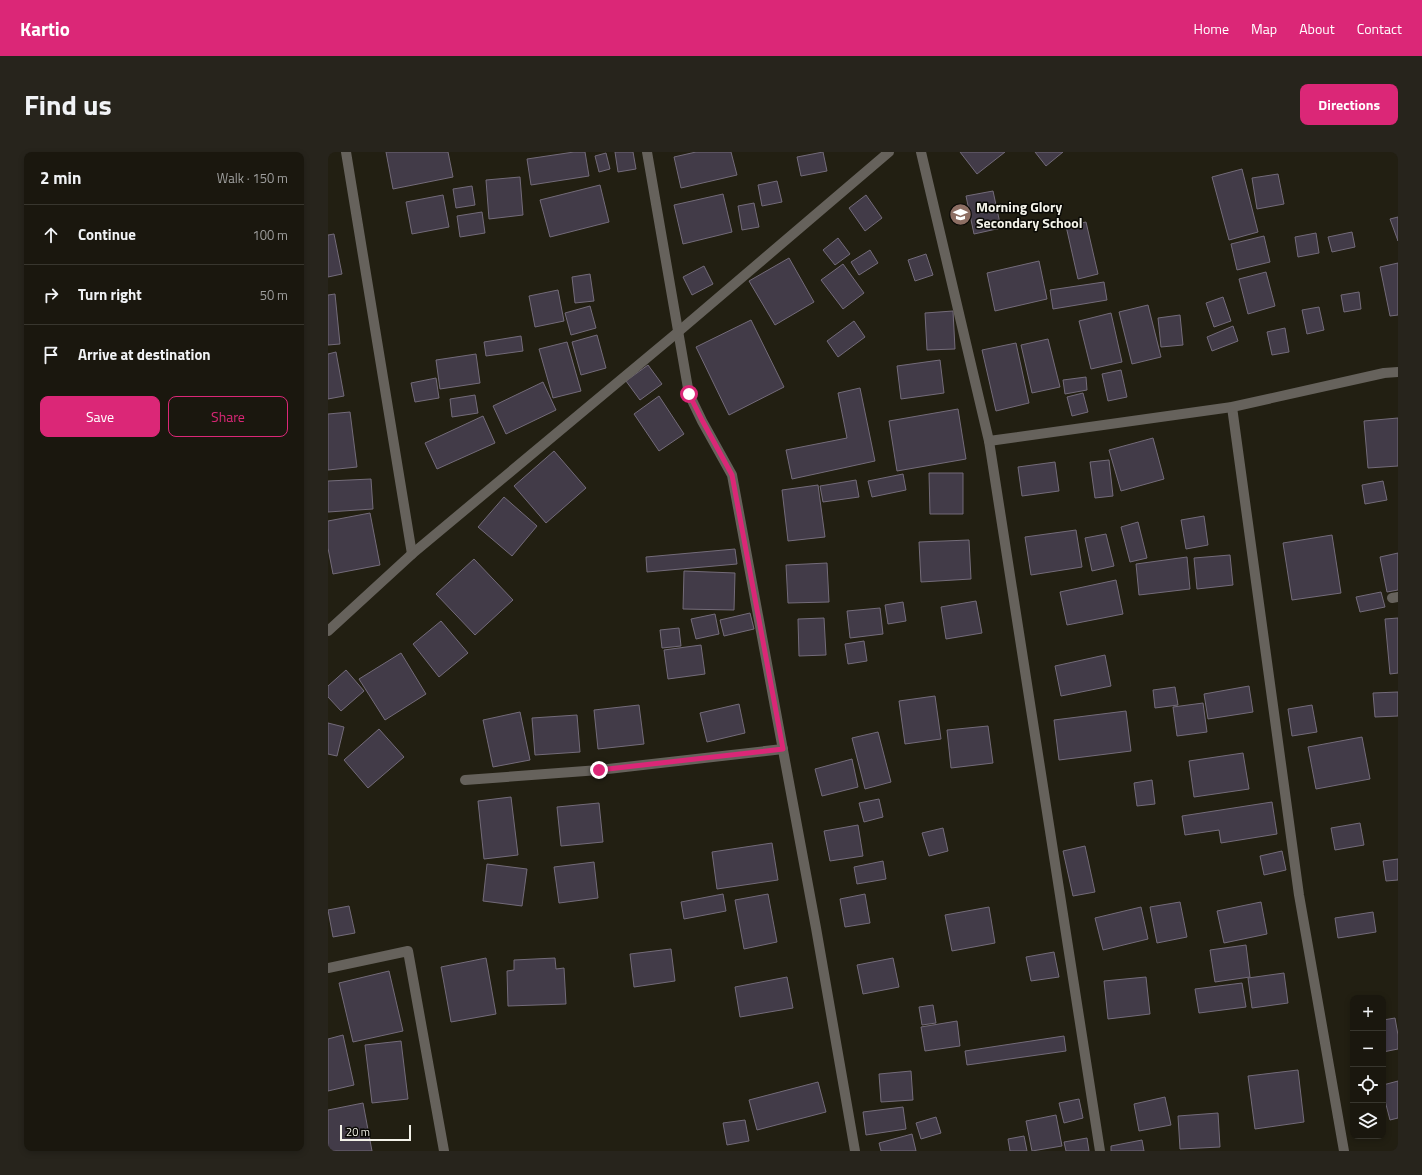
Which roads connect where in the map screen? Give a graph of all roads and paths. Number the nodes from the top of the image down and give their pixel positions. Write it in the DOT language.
graph roads {
  1 [pos="346,152"];
  2 [pos="647,152"];
  3 [pos="889,152"];
  4 [pos="921,152"];
  5 [pos="678,332"];
  6 [pos="1398,372"];
  7 [pos="1232,407"];
  8 [pos="989,441"];
  9 [pos="412,554"];
  10 [pos="328,631"];
  11 [pos="783,749"];
  12 [pos="465,780"];
  13 [pos="328,968"];
  14 [pos="444,1151"];
  15 [pos="855,1151"];
  16 [pos="1100,1151"];
  17 [pos="1344,1151"];
  1 -- 9 [label="street"];
  2 -- 5 [label="street"];
  3 -- 5 [label="street"];
  4 -- 8 [label="street"];
  5 -- 9 [label="street"];
  5 -- 11 [label="street"];
  6 -- 7 [label="street"];
  7 -- 8 [label="street"];
  7 -- 17 [label="street"];
  8 -- 16 [label="street"];
  9 -- 10 [label="street"];
  11 -- 12 [label="street"];
  11 -- 15 [label="street"];
  13 -- 14 [label="street"];
}
